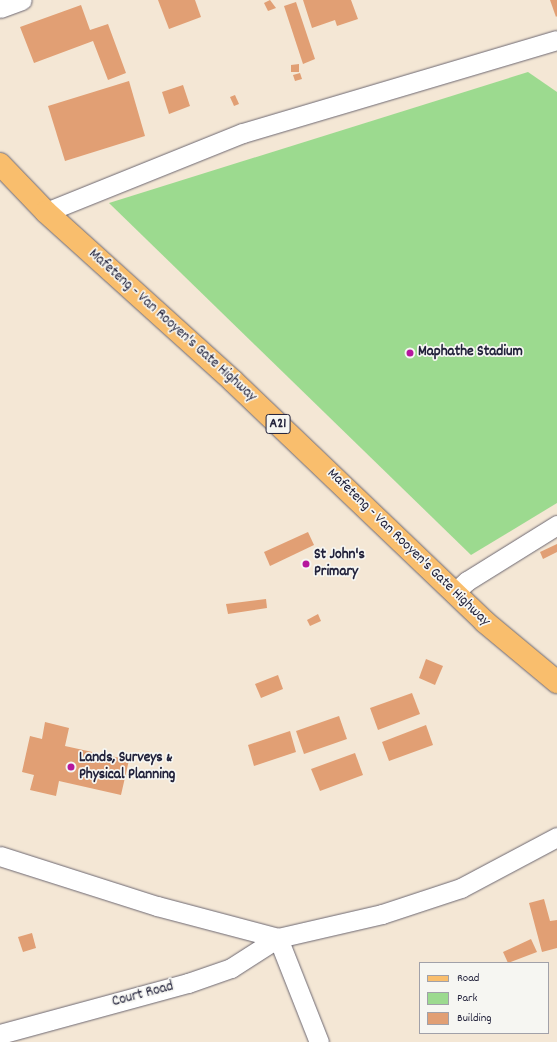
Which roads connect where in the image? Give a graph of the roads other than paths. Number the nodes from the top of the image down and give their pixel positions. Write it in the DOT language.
graph roads {
  1 [pos="22,0"];
  2 [pos="0,8"];
  3 [pos="557,40"];
  4 [pos="0,164"];
  5 [pos="46,212"];
  6 [pos="557,526"];
  7 [pos="454,593"];
  8 [pos="557,682"];
  9 [pos="557,837"];
  10 [pos="0,856"];
  11 [pos="278,938"];
  12 [pos="0,1034"];
  13 [pos="320,1042"];
  1 -- 2 [label="street"];
  3 -- 5 [label="street"];
  4 -- 5 [label="main road, Mafeteng - Van Rooyen's Gate Highway / A21"];
  5 -- 7 [label="main road, Mafeteng - Van Rooyen's Gate Highway / A21"];
  6 -- 7 [label="street"];
  7 -- 8 [label="main road, Mafeteng - Van Rooyen's Gate Highway / A21"];
  9 -- 11 [label="street"];
  10 -- 11 [label="street"];
  11 -- 12 [label="street, Court Road"];
  11 -- 13 [label="street"];
}
